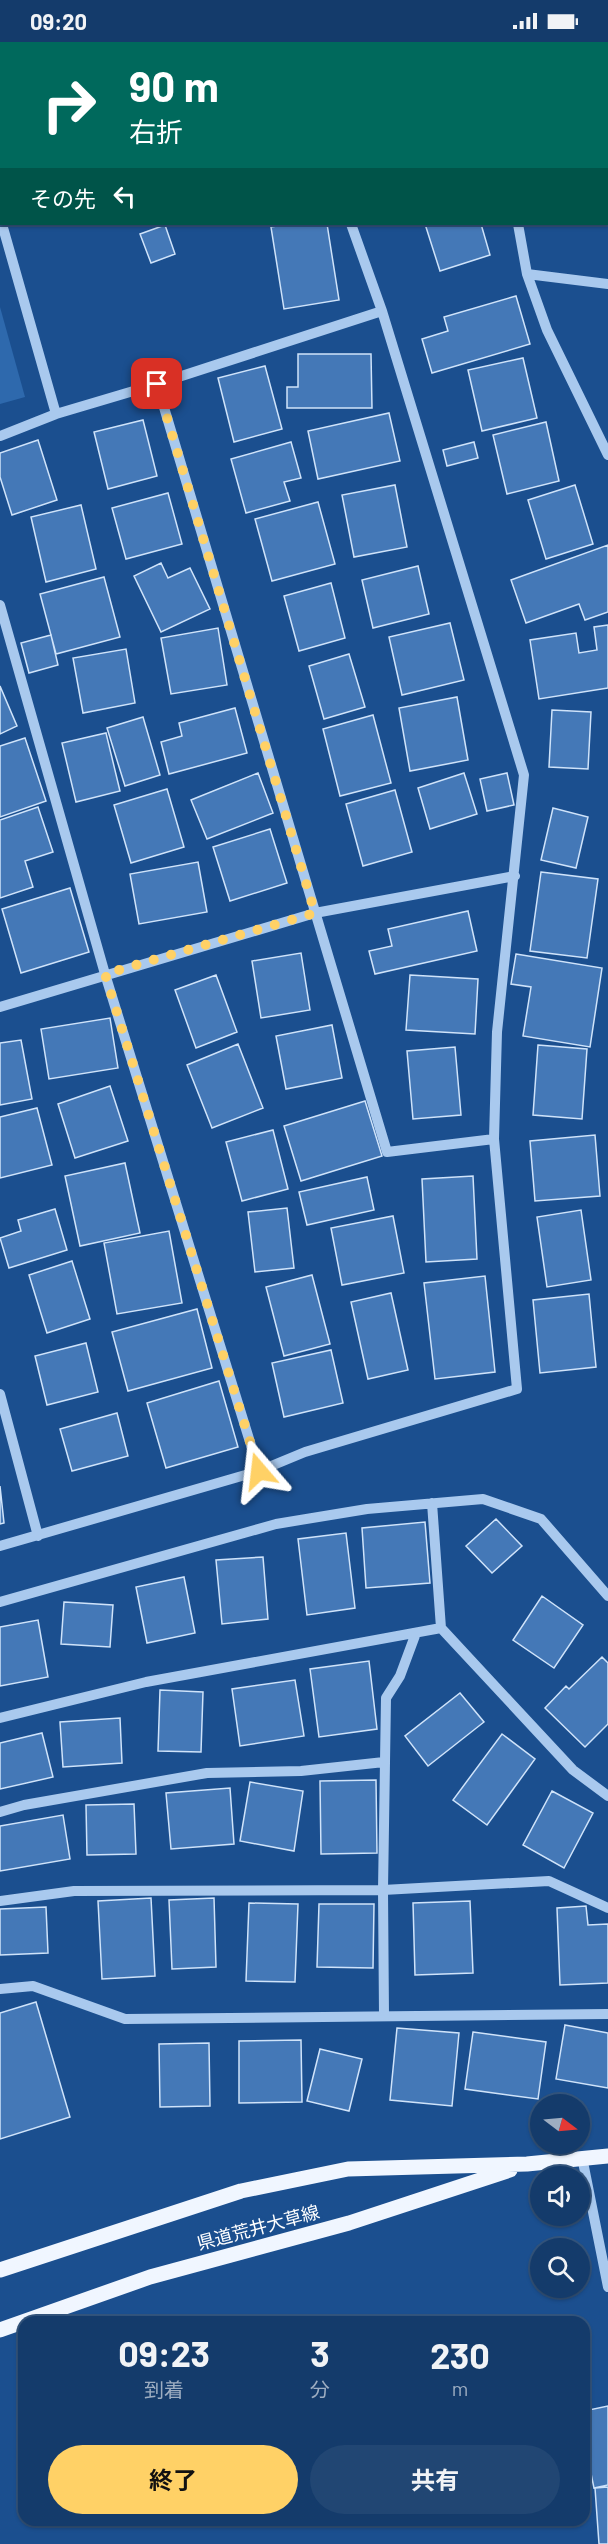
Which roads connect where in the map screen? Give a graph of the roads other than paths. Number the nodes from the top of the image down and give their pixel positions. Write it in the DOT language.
graph roads {
  1 [pos="3,225"];
  2 [pos="351,225"];
  3 [pos="518,225"];
  4 [pos="527,274"];
  5 [pos="608,284"];
  6 [pos="382,311"];
  7 [pos="157,384"];
  8 [pos="56,414"];
  9 [pos="0,436"];
  10 [pos="608,455"];
  11 [pos="0,605"];
  12 [pos="514,876"];
  13 [pos="315,913"];
  14 [pos="105,974"];
  15 [pos="0,1007"];
  16 [pos="494,1139"];
  17 [pos="0,1394"];
  18 [pos="259,1471"];
  19 [pos="432,1503"];
  20 [pos="38,1536"];
  21 [pos="0,1546"];
  22 [pos="607,1591"];
  23 [pos="0,1602"];
  24 [pos="441,1628"];
  25 [pos="416,1633"];
  26 [pos="0,1718"];
  27 [pos="384,1762"];
  28 [pos="608,1796"];
  29 [pos="0,1812"];
  30 [pos="383,1890"];
  31 [pos="0,1901"];
  32 [pos="608,1908"];
  33 [pos="0,1989"];
  34 [pos="608,2014"];
  35 [pos="384,2016"];
  36 [pos="608,2156"];
  37 [pos="582,2157"];
  38 [pos="527,2164"];
  39 [pos="0,2270"];
  40 [pos="608,2288"];
  41 [pos="40,2316"];
  42 [pos="18,2324"];
  43 [pos="0,2330"];
  1 -- 8 [label="street"];
  2 -- 6 [label="street"];
  3 -- 4 [label="street"];
  4 -- 5 [label="street"];
  4 -- 10 [label="street"];
  6 -- 7 [label="street"];
  6 -- 12 [label="street"];
  7 -- 8 [label="street"];
  7 -- 13 [label="street"];
  8 -- 9 [label="street"];
  11 -- 14 [label="street"];
  12 -- 13 [label="street"];
  12 -- 16 [label="street"];
  13 -- 14 [label="street"];
  13 -- 16 [label="street"];
  14 -- 15 [label="street"];
  14 -- 18 [label="street"];
  16 -- 18 [label="street"];
  17 -- 20 [label="street"];
  18 -- 20 [label="street"];
  19 -- 22 [label="street"];
  19 -- 23 [label="street"];
  19 -- 24 [label="street"];
  20 -- 21 [label="street"];
  24 -- 25 [label="street"];
  24 -- 28 [label="street"];
  25 -- 26 [label="street"];
  25 -- 27 [label="street"];
  27 -- 29 [label="street"];
  27 -- 30 [label="street"];
  30 -- 31 [label="street"];
  30 -- 32 [label="street"];
  30 -- 35 [label="street"];
  33 -- 35 [label="street"];
  34 -- 35 [label="street"];
  36 -- 37 [label="main road, 県道荒井大草線"];
  37 -- 38 [label="main road, 県道荒井大草線"];
  37 -- 40 [label="street"];
  38 -- 39 [label="main road, 県道荒井大草線"];
  38 -- 41 [label="main road, 県道荒井大草線"];
  42 -- 43 [label="main road, 県道荒井大草線"];
}
